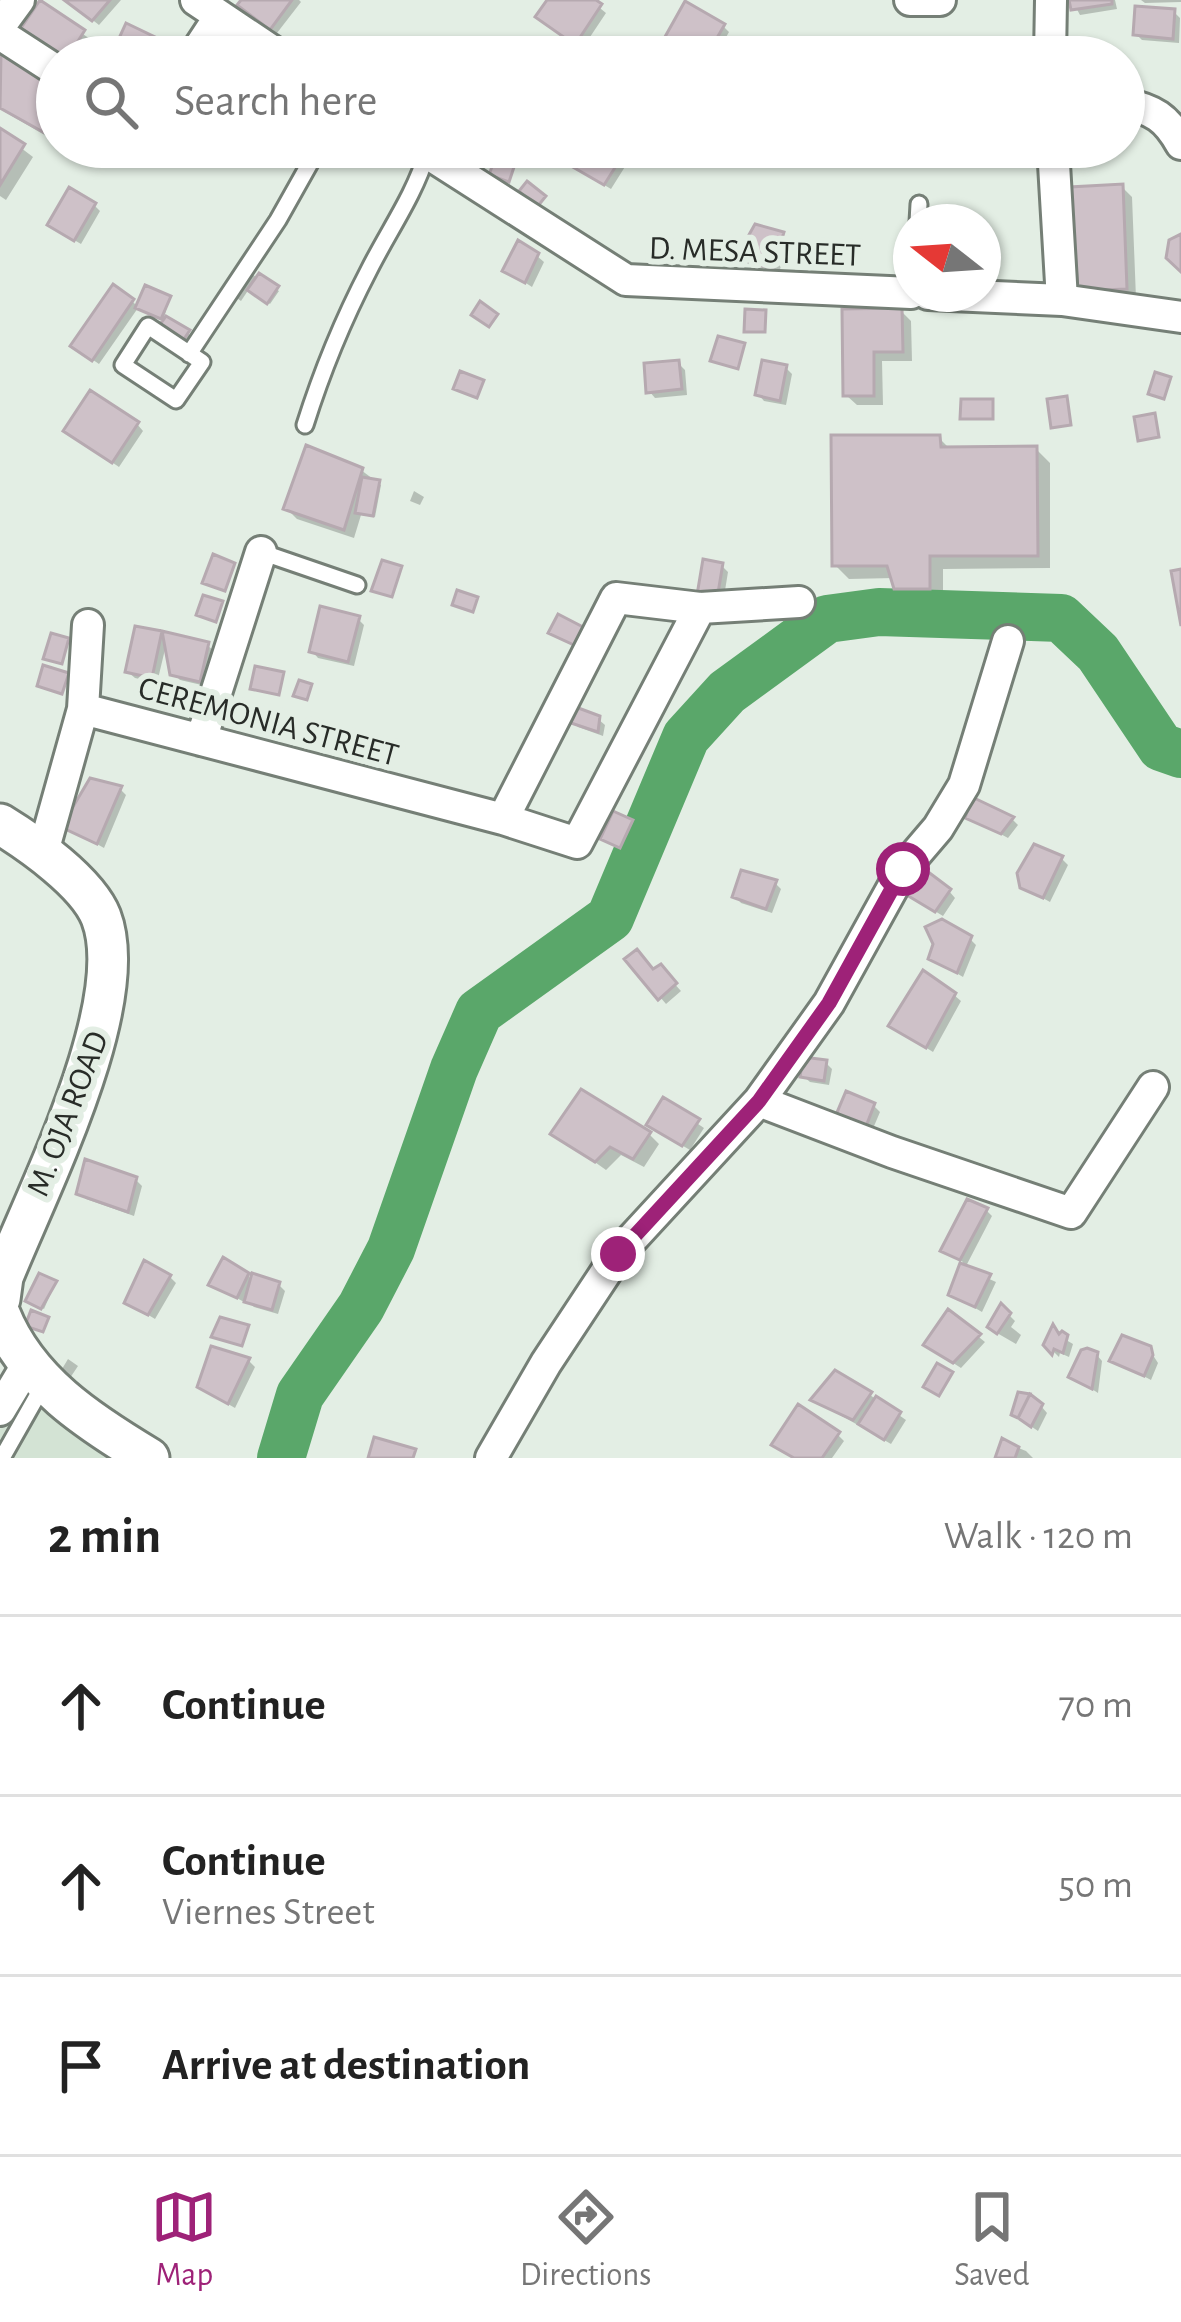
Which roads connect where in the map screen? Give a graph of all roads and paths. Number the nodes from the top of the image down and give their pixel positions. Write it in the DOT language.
graph roads {
  1 [pos="19,0"];
  2 [pos="910,0"];
  3 [pos="940,0"];
  4 [pos="1051,0"];
  5 [pos="208,8"];
  6 [pos="0,30"];
  7 [pos="250,36"];
  8 [pos="1050,36"];
  9 [pos="36,56"];
  10 [pos="1145,107"];
  11 [pos="1181,144"];
  12 [pos="307,168"];
  13 [pos="420,168"];
  14 [pos="451,168"];
  15 [pos="1054,168"];
  16 [pos="893,292"];
  17 [pos="1001,297"];
  18 [pos="1062,300"];
  19 [pos="1181,317"];
  20 [pos="190,354"];
  21 [pos="305,425"];
  22 [pos="261,552"];
  23 [pos="357,585"];
  24 [pos="799,602"];
  25 [pos="700,608"];
  26 [pos="88,625"];
  27 [pos="1007,640"];
  28 [pos="83,709"];
  29 [pos="201,740"];
  30 [pos="503,819"];
  31 [pos="0,824"];
  32 [pos="43,851"];
  33 [pos="1153,1087"];
  34 [pos="759,1101"];
  35 [pos="13,1339"];
  36 [pos="0,1410"];
  37 [pos="2,1458"];
  38 [pos="149,1458"];
  39 [pos="491,1458"];
  1 -- 6 [label="street"];
  2 -- 3 [label="street"];
  4 -- 8 [label="street"];
  5 -- 7 [label="street"];
  6 -- 9 [label="street"];
  10 -- 11 [label="street"];
  12 -- 20 [label="lane"];
  13 -- 21 [label="lane"];
  14 -- 16 [label="street, D. MESA STREET"];
  15 -- 18 [label="street"];
  17 -- 18 [label="street"];
  18 -- 19 [label="street"];
  20 -- 20 [label="lane"];
  22 -- 23 [label="lane"];
  22 -- 29 [label="street"];
  24 -- 25 [label="street"];
  25 -- 30 [label="street"];
  25 -- 30 [label="street, CEREMONIA STREET"];
  26 -- 28 [label="street"];
  27 -- 34 [label="street"];
  28 -- 29 [label="street, CEREMONIA STREET"];
  28 -- 32 [label="street"];
  29 -- 30 [label="street, CEREMONIA STREET"];
  31 -- 32 [label="street, M. OJA ROAD"];
  32 -- 35 [label="street, M. OJA ROAD"];
  33 -- 34 [label="street"];
  34 -- 39 [label="street"];
  35 -- 36 [label="street"];
  35 -- 37 [label="lane"];
  35 -- 38 [label="street"];
}
